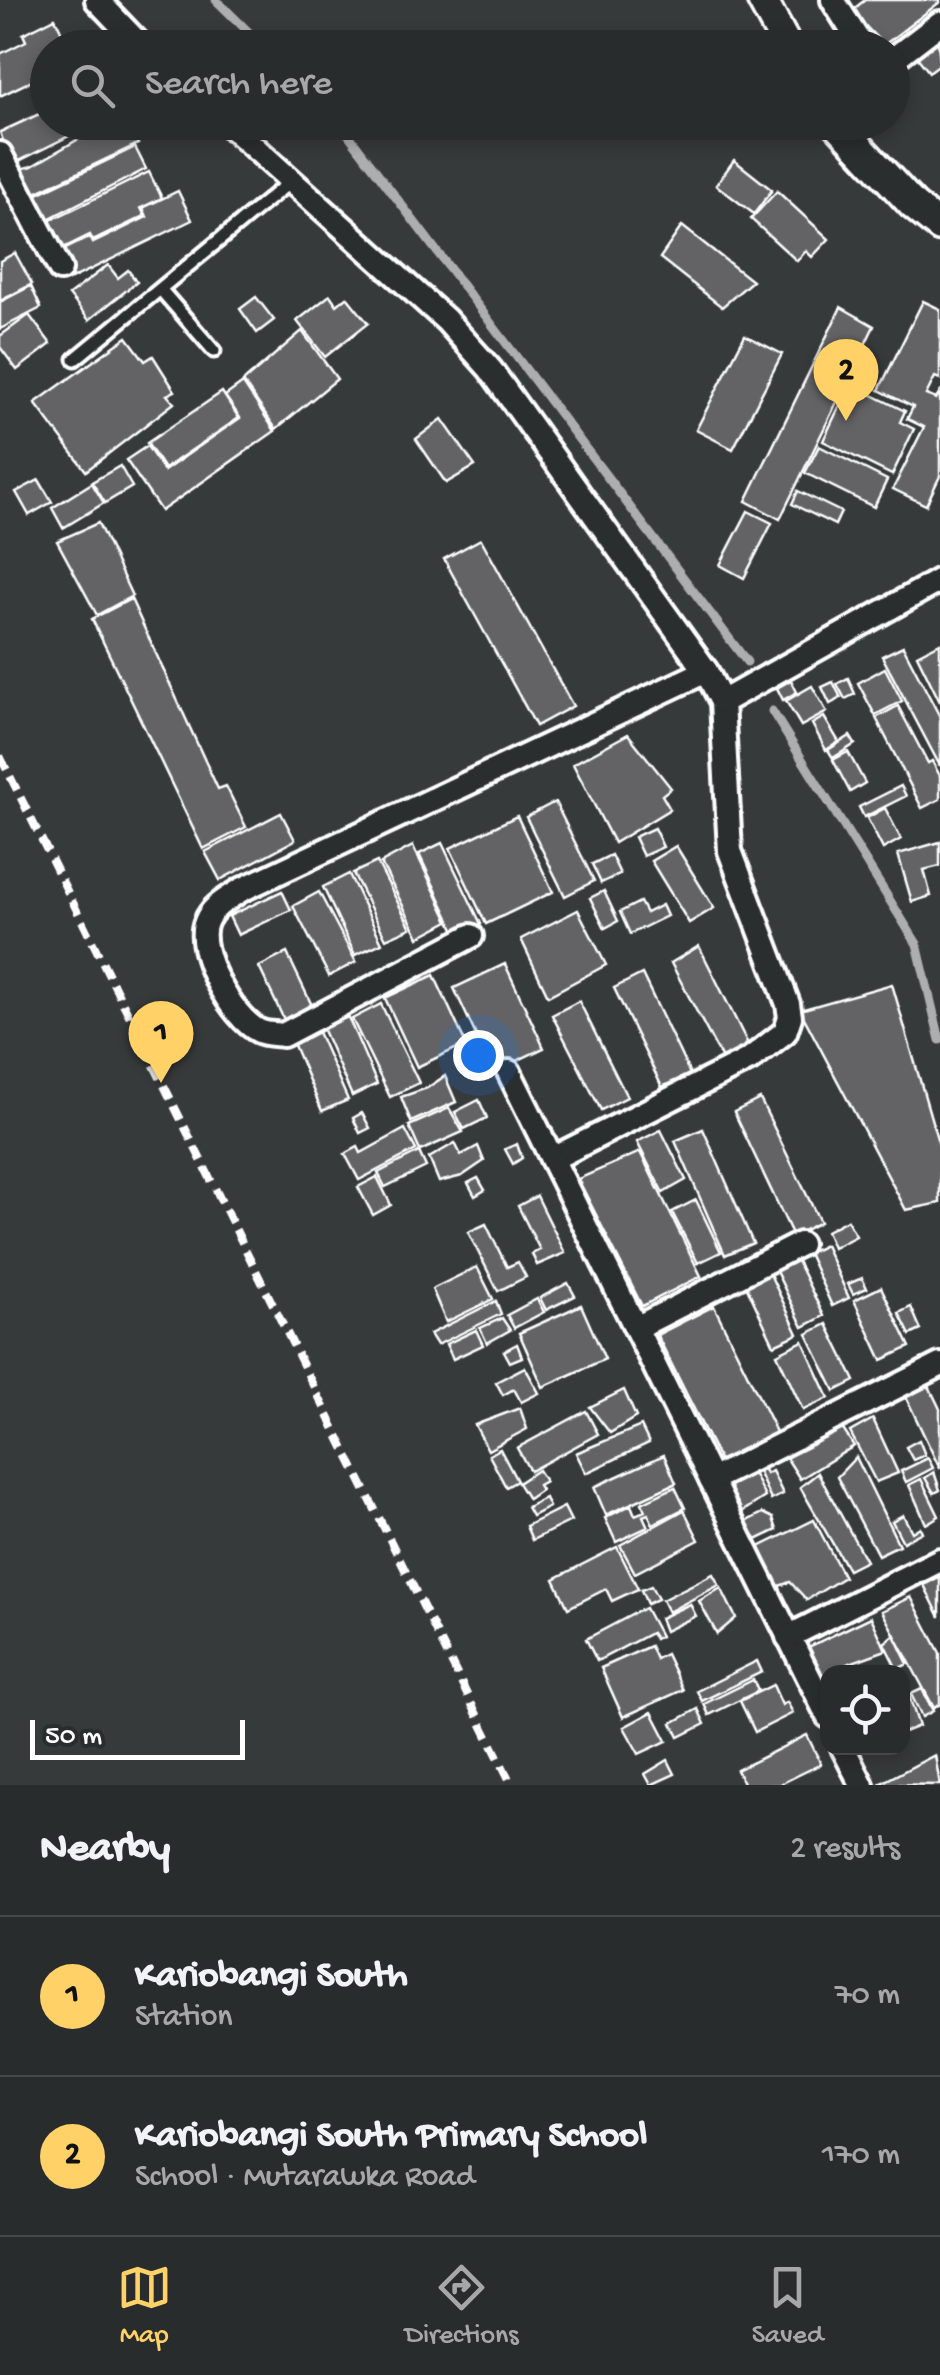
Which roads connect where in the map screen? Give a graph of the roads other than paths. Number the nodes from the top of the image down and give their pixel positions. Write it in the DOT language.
graph roads {
  1 [pos="97,0"];
  2 [pos="762,0"];
  3 [pos="833,0"];
  4 [pos="940,22"];
  5 [pos="126,30"];
  6 [pos="778,30"];
  7 [pos="852,30"];
  8 [pos="910,46"];
  9 [pos="246,140"];
  10 [pos="852,140"];
  11 [pos="0,154"];
  12 [pos="291,181"];
  13 [pos="940,227"];
  14 [pos="60,268"];
  15 [pos="161,290"];
  16 [pos="214,352"];
  17 [pos="75,359"];
  18 [pos="940,580"];
  19 [pos="706,671"];
  20 [pos="722,702"];
  21 [pos="470,936"];
  22 [pos="508,1072"];
  23 [pos="552,1159"];
  24 [pos="800,1244"];
  25 [pos="636,1328"];
  26 [pos="940,1365"];
  27 [pos="711,1480"];
  28 [pos="940,1560"];
  29 [pos="788,1637"];
  30 [pos="820,1700"];
  31 [pos="847,1755"];
  32 [pos="862,1785"];
  1 -- 5 [label="street"];
  2 -- 6 [label="street"];
  3 -- 7 [label="street"];
  4 -- 8 [label="street"];
  9 -- 12 [label="street"];
  10 -- 13 [label="street"];
  11 -- 14 [label="street"];
  12 -- 15 [label="lane"];
  12 -- 19 [label="street"];
  15 -- 16 [label="lane"];
  15 -- 17 [label="lane"];
  18 -- 20 [label="street"];
  19 -- 20 [label="street"];
  19 -- 21 [label="street"];
  20 -- 23 [label="street"];
  22 -- 23 [label="street"];
  23 -- 25 [label="street"];
  24 -- 25 [label="street"];
  25 -- 27 [label="street"];
  26 -- 27 [label="street"];
  27 -- 29 [label="street"];
  28 -- 29 [label="street"];
  29 -- 30 [label="street"];
  31 -- 32 [label="street"];
}
